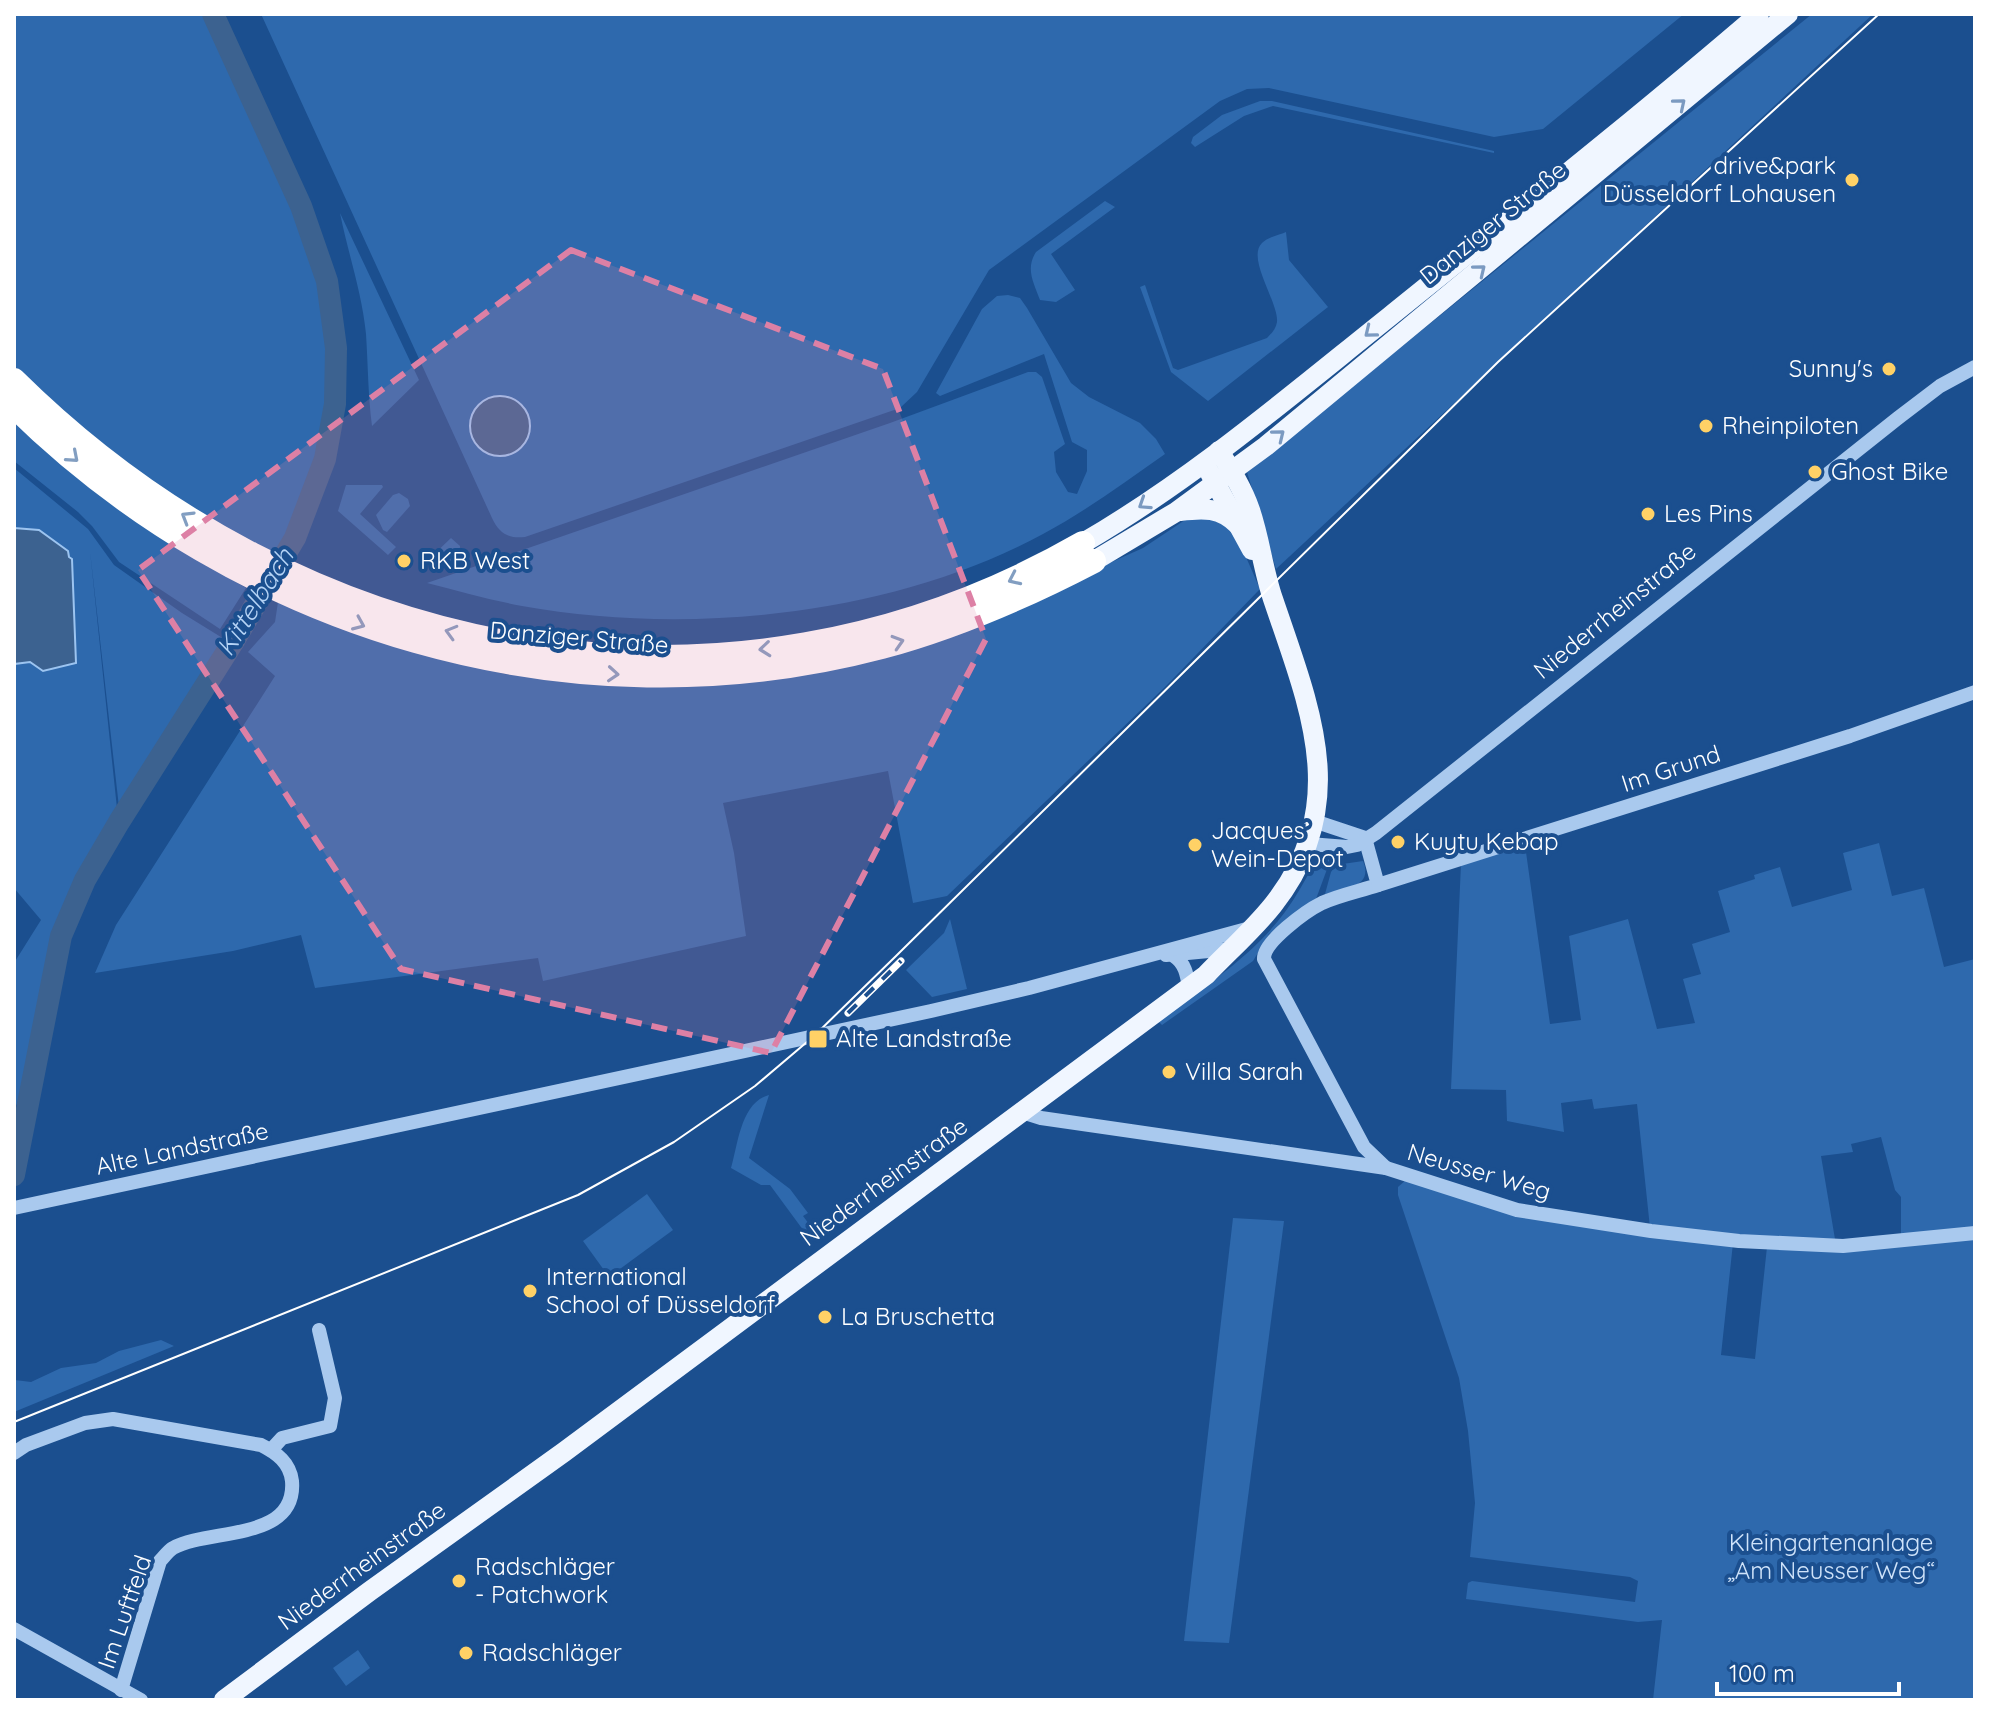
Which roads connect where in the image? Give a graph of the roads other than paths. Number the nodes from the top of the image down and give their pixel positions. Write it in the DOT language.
graph roads {
  1 [pos="1759,14"];
  2 [pos="1788,14"];
  3 [pos="1975,367"];
  4 [pos="14,380"];
  5 [pos="14,406"];
  6 [pos="1212,457"];
  7 [pos="1224,477"];
  8 [pos="1176,512"];
  9 [pos="1240,527"];
  10 [pos="1089,552"];
  11 [pos="250,566"];
  12 [pos="1264,573"];
  13 [pos="1975,692"];
  14 [pos="1314,821"];
  15 [pos="1365,838"];
  16 [pos="1309,844"];
  17 [pos="1378,885"];
  18 [pos="1254,927"];
  19 [pos="1230,949"];
  20 [pos="1154,953"];
  21 [pos="1174,956"];
  22 [pos="1189,987"];
  23 [pos="1022,1112"];
  24 [pos="1386,1168"];
  25 [pos="20,1207"];
  26 [pos="1975,1233"];
  27 [pos="319,1330"];
  28 [pos="271,1450"];
  29 [pos="14,1453"];
  30 [pos="14,1629"];
  31 [pos="121,1690"];
  32 [pos="141,1700"];
  33 [pos="224,1700"];
  1 -- 6 [label="main road, Danziger Straße, one-way"];
  7 -- 2 [label="main road, Danziger Straße, one-way"];
  3 -- 15 [label="street, Niederrheinstraße"];
  11 -- 4 [label="highway, Danziger Straße, one-way"];
  5 -- 11 [label="highway, Danziger Straße, one-way"];
  6 -- 7 [label="main road"];
  6 -- 10 [label="main road, Danziger Straße, one-way"];
  7 -- 8 [label="main road, Danziger Straße"];
  7 -- 9 [label="main road"];
  7 -- 12 [label="main road"];
  8 -- 9 [label="main road"];
  8 -- 10 [label="main road, Danziger Straße"];
  9 -- 12 [label="main road"];
  10 -- 11 [label="highway, Danziger Straße"];
  12 -- 14 [label="main road"];
  13 -- 17 [label="street, Im Grund"];
  14 -- 15 [label="street"];
  14 -- 16 [label="main road, Niederrheinstraße"];
  15 -- 16 [label="street, Niederrheinstraße"];
  15 -- 17 [label="street"];
  16 -- 18 [label="main road, Niederrheinstraße"];
  17 -- 24 [label="street"];
  18 -- 19 [label="main road, Niederrheinstraße"];
  18 -- 20 [label="street, Alte Landstraße"];
  19 -- 21 [label="street, Alte Landstraße"];
  19 -- 22 [label="main road, Niederrheinstraße"];
  20 -- 21 [label="street, Alte Landstraße"];
  20 -- 25 [label="street, Alte Landstraße"];
  21 -- 22 [label="street"];
  22 -- 23 [label="main road, Niederrheinstraße"];
  23 -- 24 [label="street, Neusser Weg"];
  23 -- 33 [label="main road, Niederrheinstraße"];
  24 -- 26 [label="street, Neusser Weg"];
  27 -- 28 [label="street"];
  28 -- 29 [label="street"];
  28 -- 31 [label="street, Im Luftfeld"];
  30 -- 31 [label="street"];
  31 -- 32 [label="street"];
}
